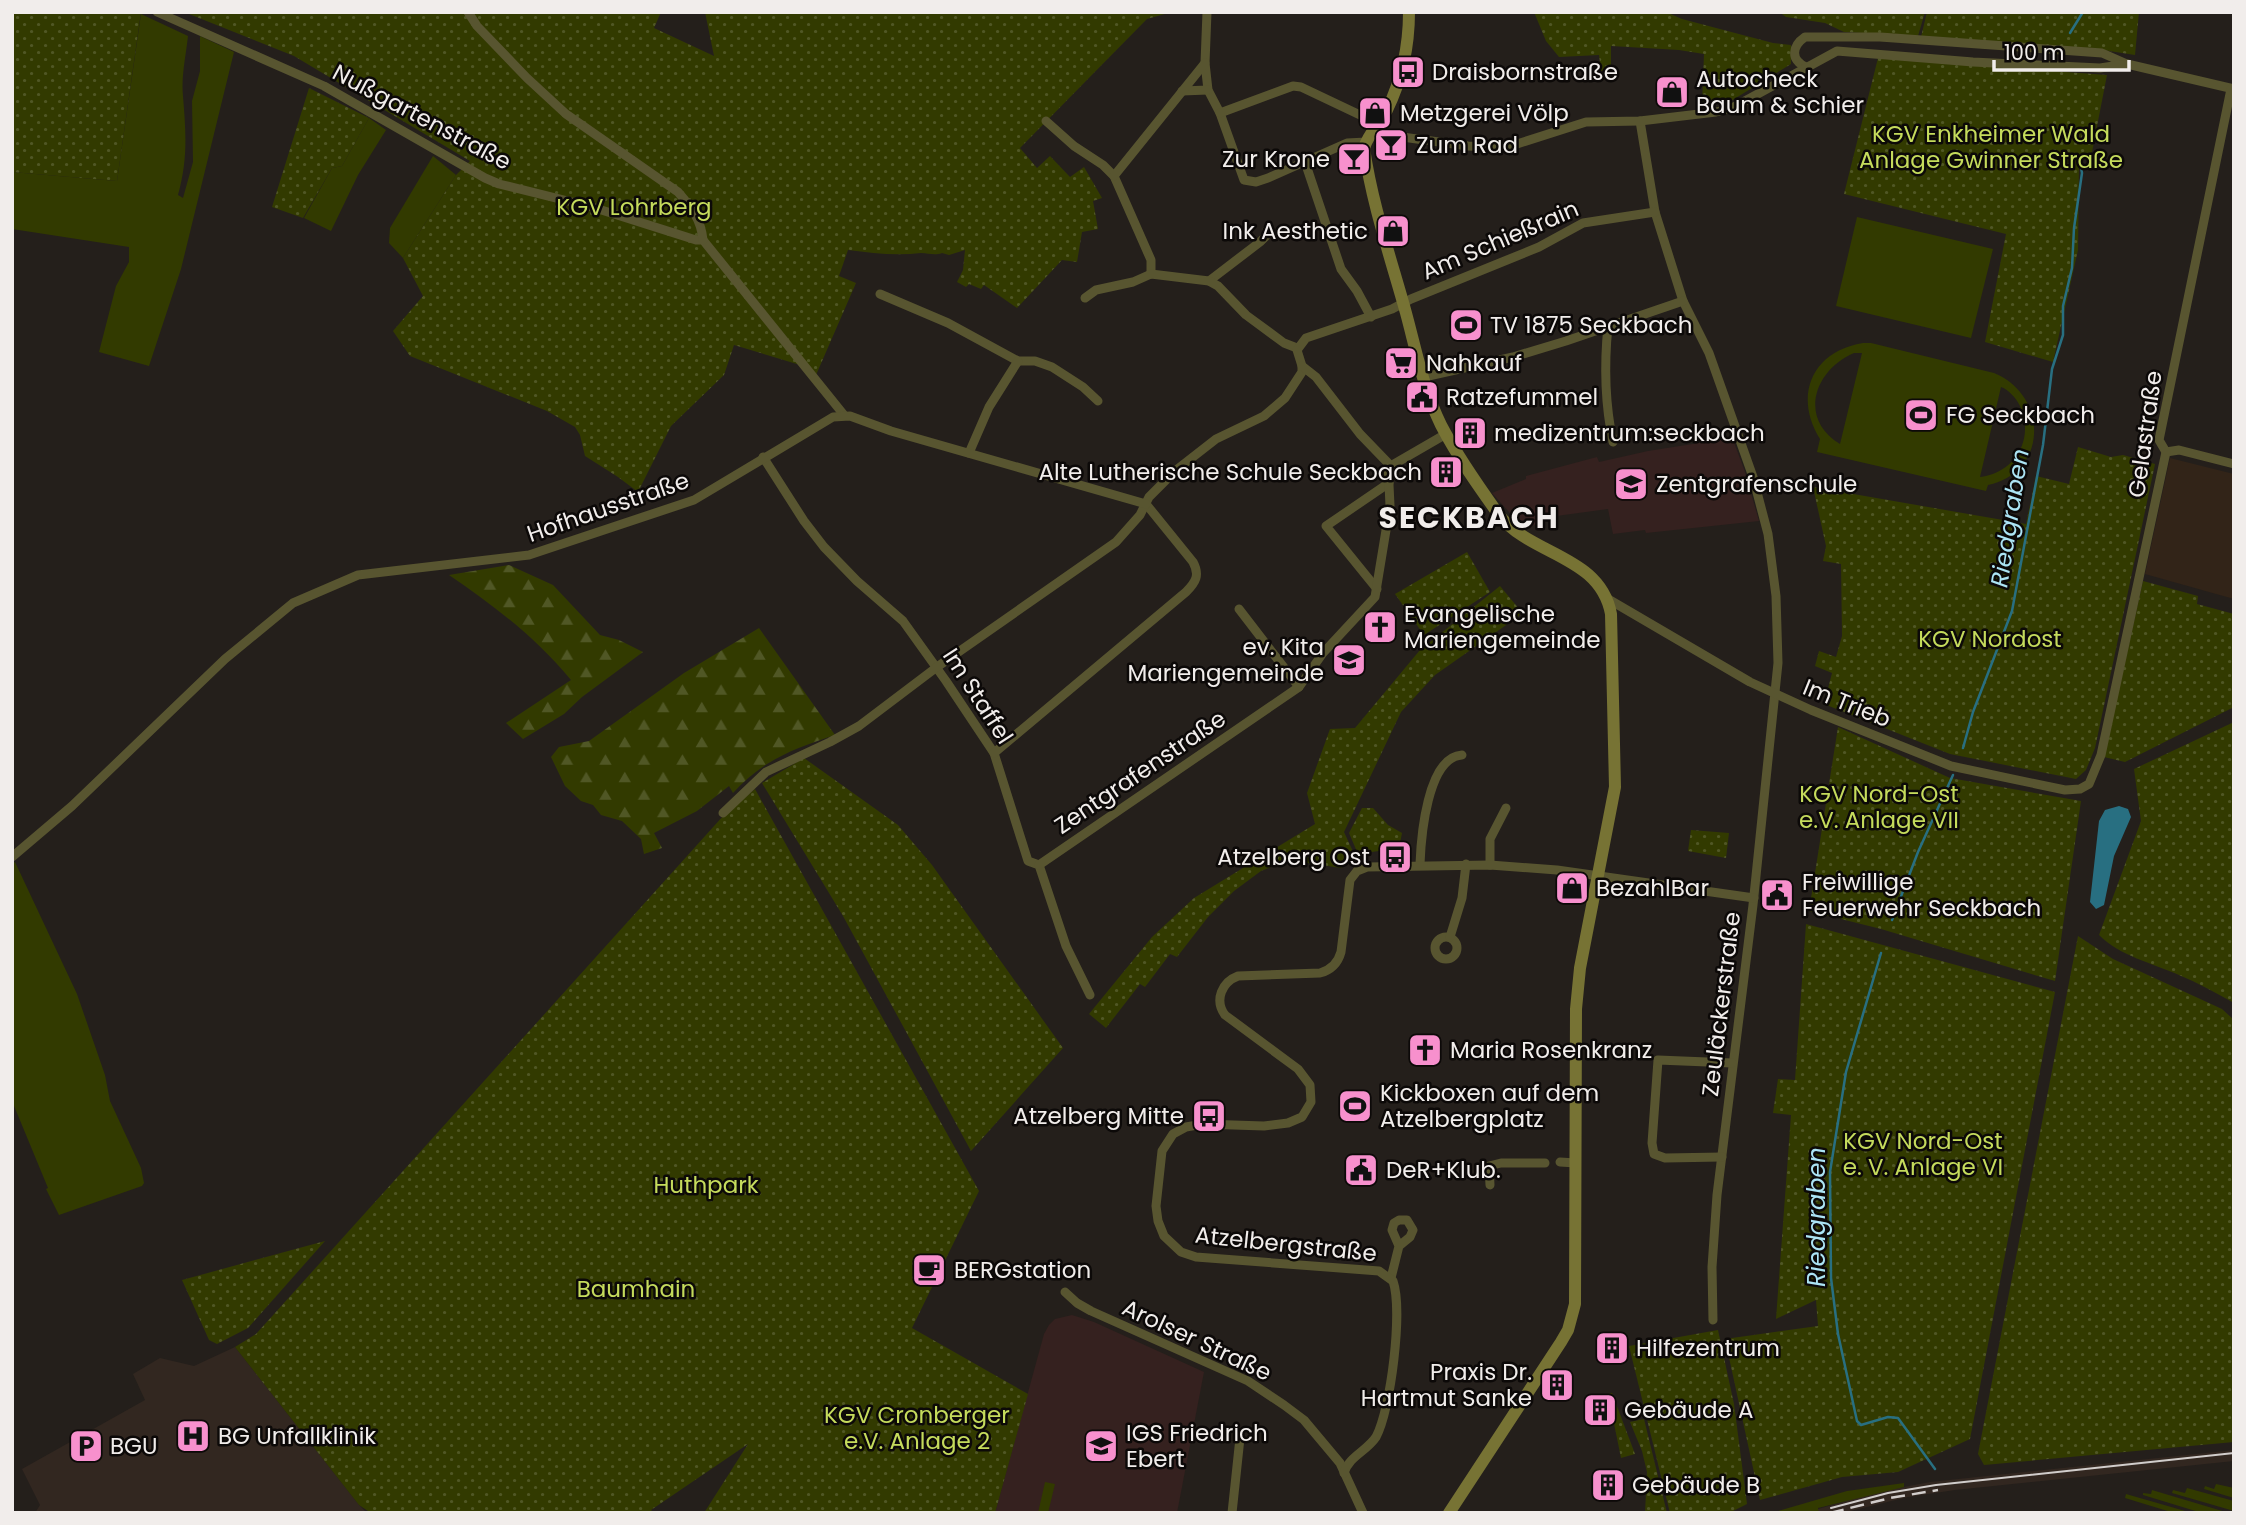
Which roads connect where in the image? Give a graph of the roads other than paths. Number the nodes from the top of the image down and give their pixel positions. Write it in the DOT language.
graph roads {
  1 [pos="157,12"];
  2 [pos="468,12"];
  3 [pos="1207,12"];
  4 [pos="1409,12"];
  5 [pos="1820,37"];
  6 [pos="1844,38"];
  7 [pos="1922,39"];
  8 [pos="1846,51"];
  9 [pos="1825,56"];
  10 [pos="1920,57"];
  11 [pos="1205,63"];
  12 [pos="2127,64"];
  13 [pos="1806,67"];
  14 [pos="2232,89"];
  15 [pos="1208,90"];
  16 [pos="1182,91"];
  17 [pos="1220,113"];
  18 [pos="1046,121"];
  19 [pos="1640,121"];
  20 [pos="1373,133"];
  21 [pos="1305,162"];
  22 [pos="1114,176"];
  23 [pos="1654,212"];
  24 [pos="1266,230"];
  25 [pos="703,240"];
  26 [pos="1151,274"];
  27 [pos="1209,281"];
  28 [pos="880,294"];
  29 [pos="1085,298"];
  30 [pos="1683,302"];
  31 [pos="1403,303"];
  32 [pos="1371,317"];
  33 [pos="1608,326"];
  34 [pos="1297,348"];
  35 [pos="1018,361"];
  36 [pos="1302,366"];
  37 [pos="1424,377"];
  38 [pos="1098,401"];
  39 [pos="844,415"];
  40 [pos="1446,434"];
  41 [pos="1613,442"];
  42 [pos="2166,452"];
  43 [pos="969,453"];
  44 [pos="763,457"];
  45 [pos="2234,464"];
  46 [pos="1389,467"];
  47 [pos="1389,482"];
  48 [pos="1146,504"];
  49 [pos="1377,589"];
  50 [pos="1608,599"];
  51 [pos="1239,608"];
  52 [pos="937,667"];
  53 [pos="1299,687"];
  54 [pos="1774,694"];
  55 [pos="994,753"];
  56 [pos="1462,755"];
  57 [pos="2089,784"];
  58 [pos="1506,808"];
  59 [pos="723,813"];
  60 [pos="12,857"];
  61 [pos="1420,864"];
  62 [pos="1466,864"];
  63 [pos="1038,865"];
  64 [pos="1490,865"];
  65 [pos="1597,875"];
  66 [pos="1754,898"];
  67 [pos="1450,937"];
  68 [pos="1090,995"];
  69 [pos="1732,1063"];
  70 [pos="1722,1157"];
  71 [pos="1560,1162"];
  72 [pos="1545,1163"];
  73 [pos="1576,1163"];
  74 [pos="1490,1185"];
  75 [pos="1399,1246"];
  76 [pos="1391,1278"];
  77 [pos="1065,1292"];
  78 [pos="1713,1320"];
  79 [pos="1240,1438"];
  80 [pos="1345,1473"];
  81 [pos="1355,1498"];
  82 [pos="1232,1513"];
  83 [pos="1357,1513"];
  84 [pos="1363,1513"];
  85 [pos="1449,1513"];
  1 -- 25 [label="street, Nußgartenstraße"];
  2 -- 25 [label="street"];
  3 -- 11 [label="street"];
  4 -- 20 [label="main road"];
  5 -- 6 [label="street"];
  5 -- 9 [label="street"];
  5 -- 13 [label="street"];
  6 -- 7 [label="street"];
  6 -- 8 [label="street"];
  7 -- 10 [label="street"];
  7 -- 12 [label="street"];
  8 -- 9 [label="street"];
  8 -- 10 [label="street"];
  9 -- 13 [label="street"];
  10 -- 12 [label="street"];
  11 -- 15 [label="street"];
  11 -- 16 [label="street"];
  12 -- 14 [label="street"];
  13 -- 19 [label="street"];
  14 -- 42 [label="street, Gelastraße"];
  15 -- 16 [label="street"];
  15 -- 17 [label="street"];
  16 -- 22 [label="street"];
  17 -- 20 [label="street"];
  17 -- 21 [label="street"];
  18 -- 22 [label="street"];
  19 -- 20 [label="street"];
  19 -- 23 [label="street, Zeuläckerstraße"];
  20 -- 21 [label="street"];
  20 -- 31 [label="main road"];
  21 -- 32 [label="street"];
  22 -- 26 [label="street"];
  23 -- 30 [label="street, Zeuläckerstraße"];
  23 -- 31 [label="street, Am Schießrain"];
  24 -- 27 [label="street"];
  25 -- 39 [label="street"];
  26 -- 27 [label="street"];
  26 -- 29 [label="street"];
  27 -- 34 [label="street"];
  28 -- 35 [label="street"];
  30 -- 33 [label="street"];
  30 -- 54 [label="street, Zeuläckerstraße"];
  31 -- 32 [label="street"];
  31 -- 37 [label="main road"];
  32 -- 34 [label="street"];
  33 -- 37 [label="street"];
  33 -- 41 [label="street"];
  34 -- 36 [label="street"];
  35 -- 38 [label="street"];
  35 -- 43 [label="street"];
  36 -- 46 [label="street"];
  36 -- 48 [label="street"];
  37 -- 40 [label="main road"];
  39 -- 43 [label="street"];
  39 -- 44 [label="street, Hofhausstraße"];
  40 -- 46 [label="street"];
  40 -- 50 [label="main road"];
  42 -- 45 [label="street"];
  42 -- 57 [label="street, Gelastraße"];
  43 -- 48 [label="street"];
  44 -- 52 [label="street, Im Staffel"];
  44 -- 60 [label="street, Hofhausstraße"];
  46 -- 47 [label="street, Zentgrafenstraße"];
  47 -- 49 [label="street, Zentgrafenstraße"];
  47 -- 49 [label="street"];
  48 -- 52 [label="street"];
  48 -- 55 [label="street"];
  49 -- 53 [label="street, Zentgrafenstraße"];
  50 -- 54 [label="street, Im Trieb"];
  50 -- 65 [label="main road"];
  51 -- 53 [label="street"];
  52 -- 55 [label="street, Im Staffel"];
  52 -- 59 [label="street"];
  53 -- 63 [label="street, Zentgrafenstraße"];
  54 -- 57 [label="street, Im Trieb"];
  54 -- 66 [label="street, Zeuläckerstraße"];
  55 -- 63 [label="street, Im Staffel"];
  56 -- 61 [label="street"];
  58 -- 64 [label="street"];
  61 -- 62 [label="street, Atzelbergstraße"];
  61 -- 76 [label="street, Atzelbergstraße"];
  62 -- 64 [label="street, Atzelbergstraße"];
  62 -- 67 [label="street"];
  63 -- 68 [label="street, Im Staffel"];
  64 -- 65 [label="street, Atzelbergstraße"];
  65 -- 66 [label="street, Atzelbergstraße"];
  65 -- 73 [label="main road"];
  66 -- 69 [label="street, Zeuläckerstraße"];
  69 -- 70 [label="street, Zeuläckerstraße"];
  69 -- 70 [label="street"];
  70 -- 78 [label="street, Zeuläckerstraße"];
  71 -- 73 [label="street"];
  72 -- 74 [label="street"];
  73 -- 85 [label="main road"];
  75 -- 76 [label="street"];
  76 -- 80 [label="street, Atzelbergstraße"];
  77 -- 80 [label="street, Arolser Straße"];
  79 -- 82 [label="street"];
  80 -- 81 [label="street, Arolser Straße"];
  81 -- 83 [label="street, Arolser Straße"];
  81 -- 84 [label="street, Arolser Straße"];
}
